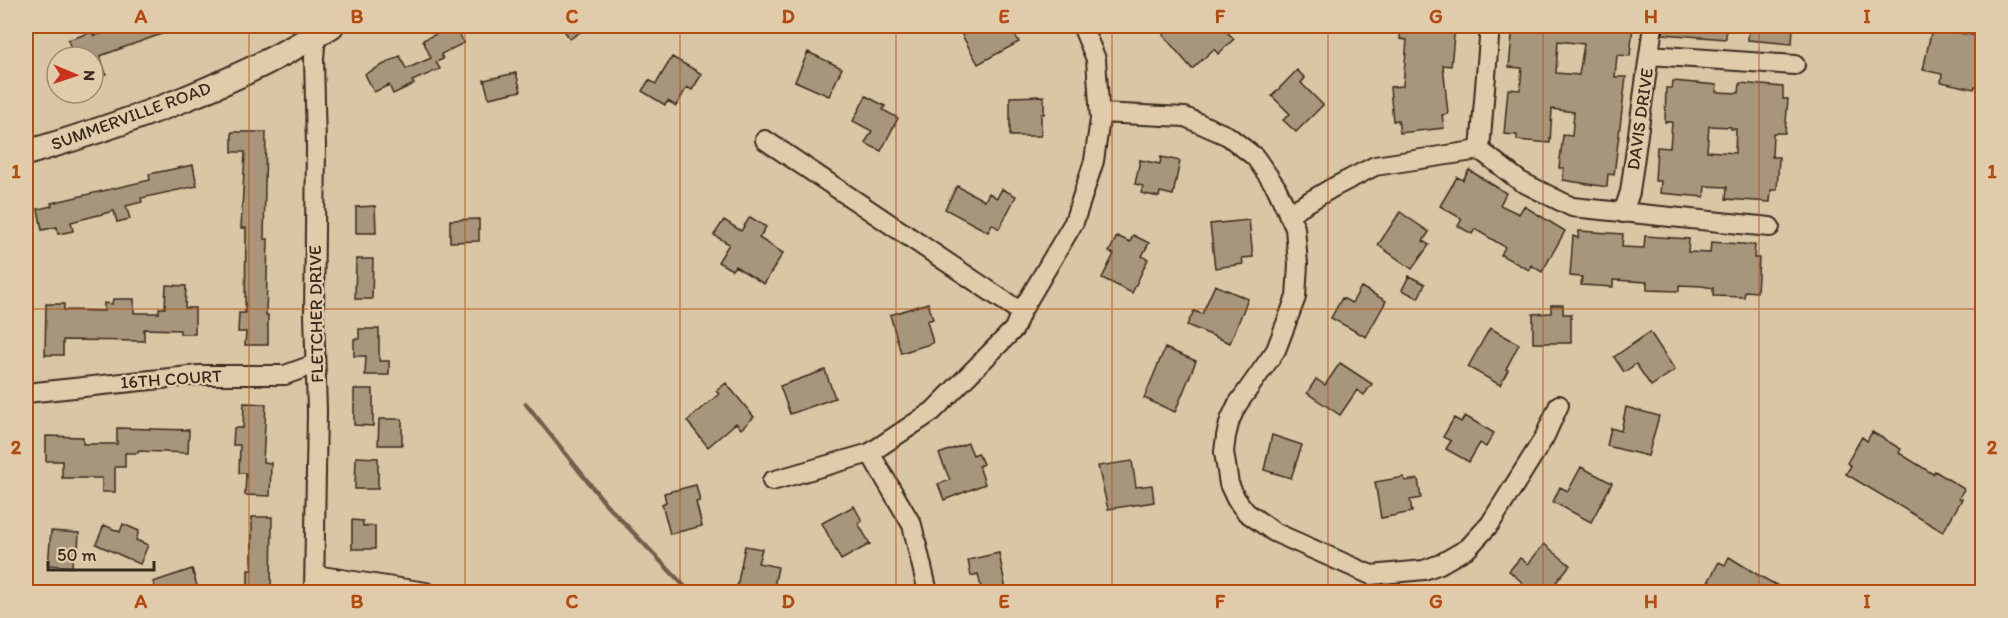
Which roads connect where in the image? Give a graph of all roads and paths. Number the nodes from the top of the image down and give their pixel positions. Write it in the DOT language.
graph roads {
  1 [pos="1082,26"];
  2 [pos="1490,26"];
  3 [pos="1653,26"];
  4 [pos="323,30"];
  5 [pos="1649,55"];
  6 [pos="1795,65"];
  7 [pos="1100,112"];
  8 [pos="765,140"];
  9 [pos="1480,150"];
  10 [pos="26,153"];
  11 [pos="1623,213"];
  12 [pos="1288,214"];
  13 [pos="1770,227"];
  14 [pos="1021,312"];
  15 [pos="315,364"];
  16 [pos="26,393"];
  17 [pos="1559,405"];
  18 [pos="870,453"];
  19 [pos="772,481"];
  20 [pos="314,584"];
  21 [pos="1370,584"];
  22 [pos="426,592"];
  23 [pos="928,592"];
  1 -- 7 [label="street"];
  2 -- 9 [label="street"];
  3 -- 5 [label="street, DAVIS DRIVE"];
  4 -- 10 [label="main road, SUMMERVILLE ROAD"];
  4 -- 15 [label="street, FLETCHER DRIVE"];
  5 -- 6 [label="street"];
  5 -- 11 [label="street, DAVIS DRIVE"];
  7 -- 12 [label="street"];
  7 -- 14 [label="street"];
  8 -- 14 [label="street"];
  9 -- 11 [label="street"];
  9 -- 12 [label="street"];
  11 -- 13 [label="street"];
  12 -- 21 [label="street"];
  14 -- 18 [label="street"];
  15 -- 16 [label="street, 16TH COURT"];
  15 -- 20 [label="street, FLETCHER DRIVE"];
  17 -- 21 [label="street"];
  18 -- 19 [label="street"];
  18 -- 23 [label="street"];
  20 -- 22 [label="street"];
}
